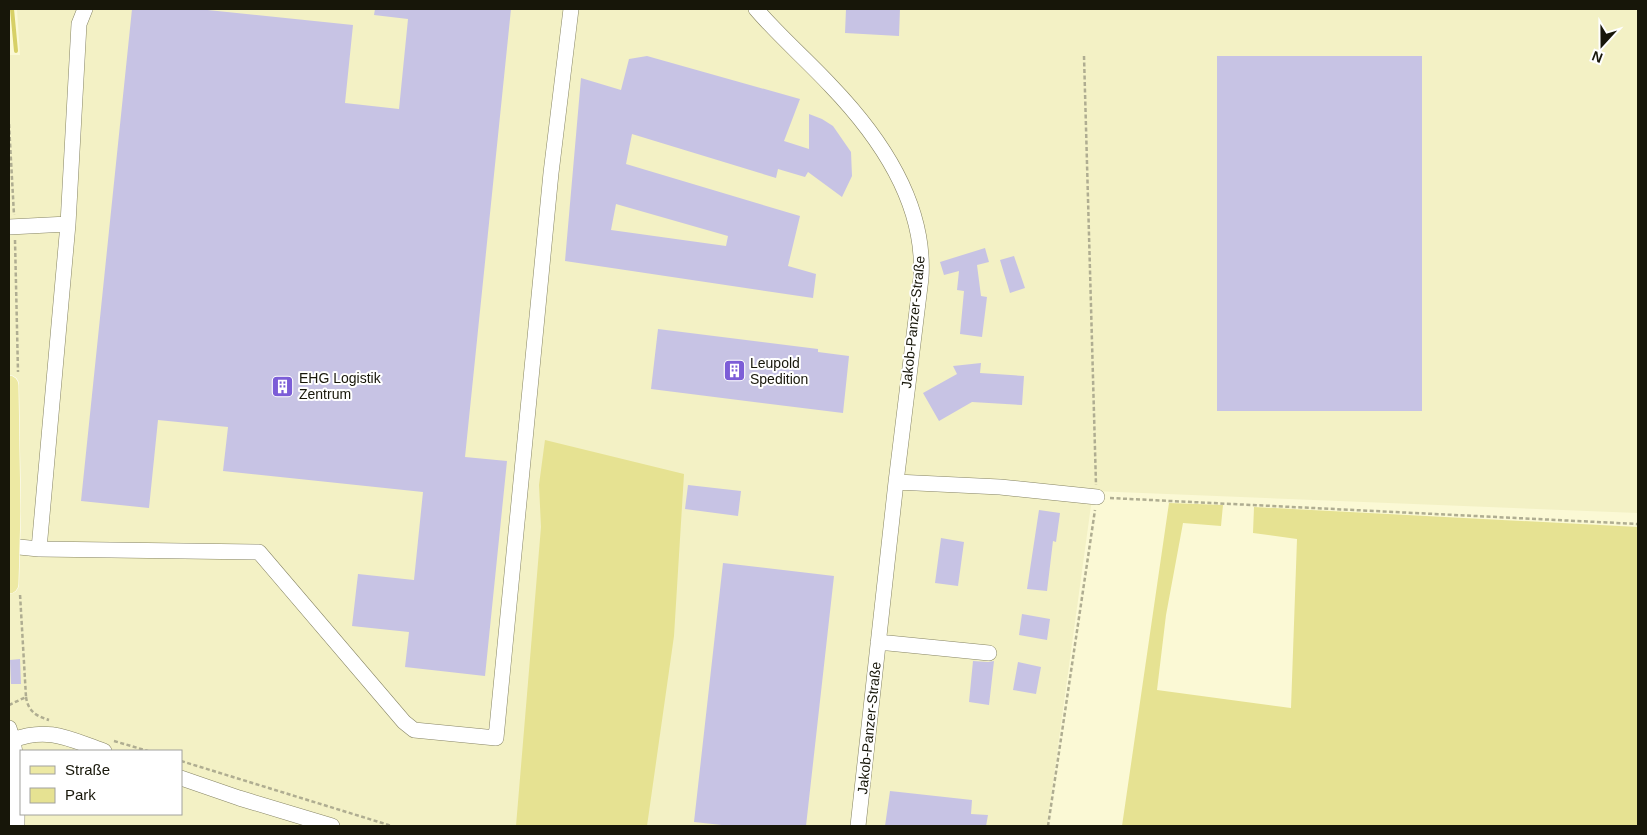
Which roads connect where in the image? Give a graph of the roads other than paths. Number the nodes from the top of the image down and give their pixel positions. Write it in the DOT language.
graph roads {
  1 [pos="85,9"];
  2 [pos="571,9"];
  3 [pos="756,9"];
  4 [pos="68,224"];
  5 [pos="11,227"];
  6 [pos="13,378"];
  7 [pos="896,482"];
  8 [pos="1097,497"];
  9 [pos="10,546"];
  10 [pos="38,549"];
  11 [pos="9,581"];
  12 [pos="878,642"];
  13 [pos="989,652"];
  14 [pos="11,734"];
  15 [pos="101,750"];
  16 [pos="182,778"];
  17 [pos="13,802"];
  18 [pos="16,826"];
  19 [pos="332,826"];
  20 [pos="858,826"];
  1 -- 4 [label="street"];
  2 -- 10 [label="street"];
  3 -- 7 [label="street, Jakob-Panzer-Straße"];
  4 -- 5 [label="street"];
  4 -- 10 [label="street"];
  6 -- 9 [label="main road"];
  7 -- 8 [label="street"];
  7 -- 12 [label="street, Jakob-Panzer-Straße"];
  9 -- 10 [label="street"];
  9 -- 11 [label="main road"];
  12 -- 13 [label="street"];
  12 -- 20 [label="street, Jakob-Panzer-Straße"];
  14 -- 15 [label="street"];
  14 -- 17 [label="street"];
  16 -- 19 [label="street"];
  17 -- 18 [label="street"];
}
